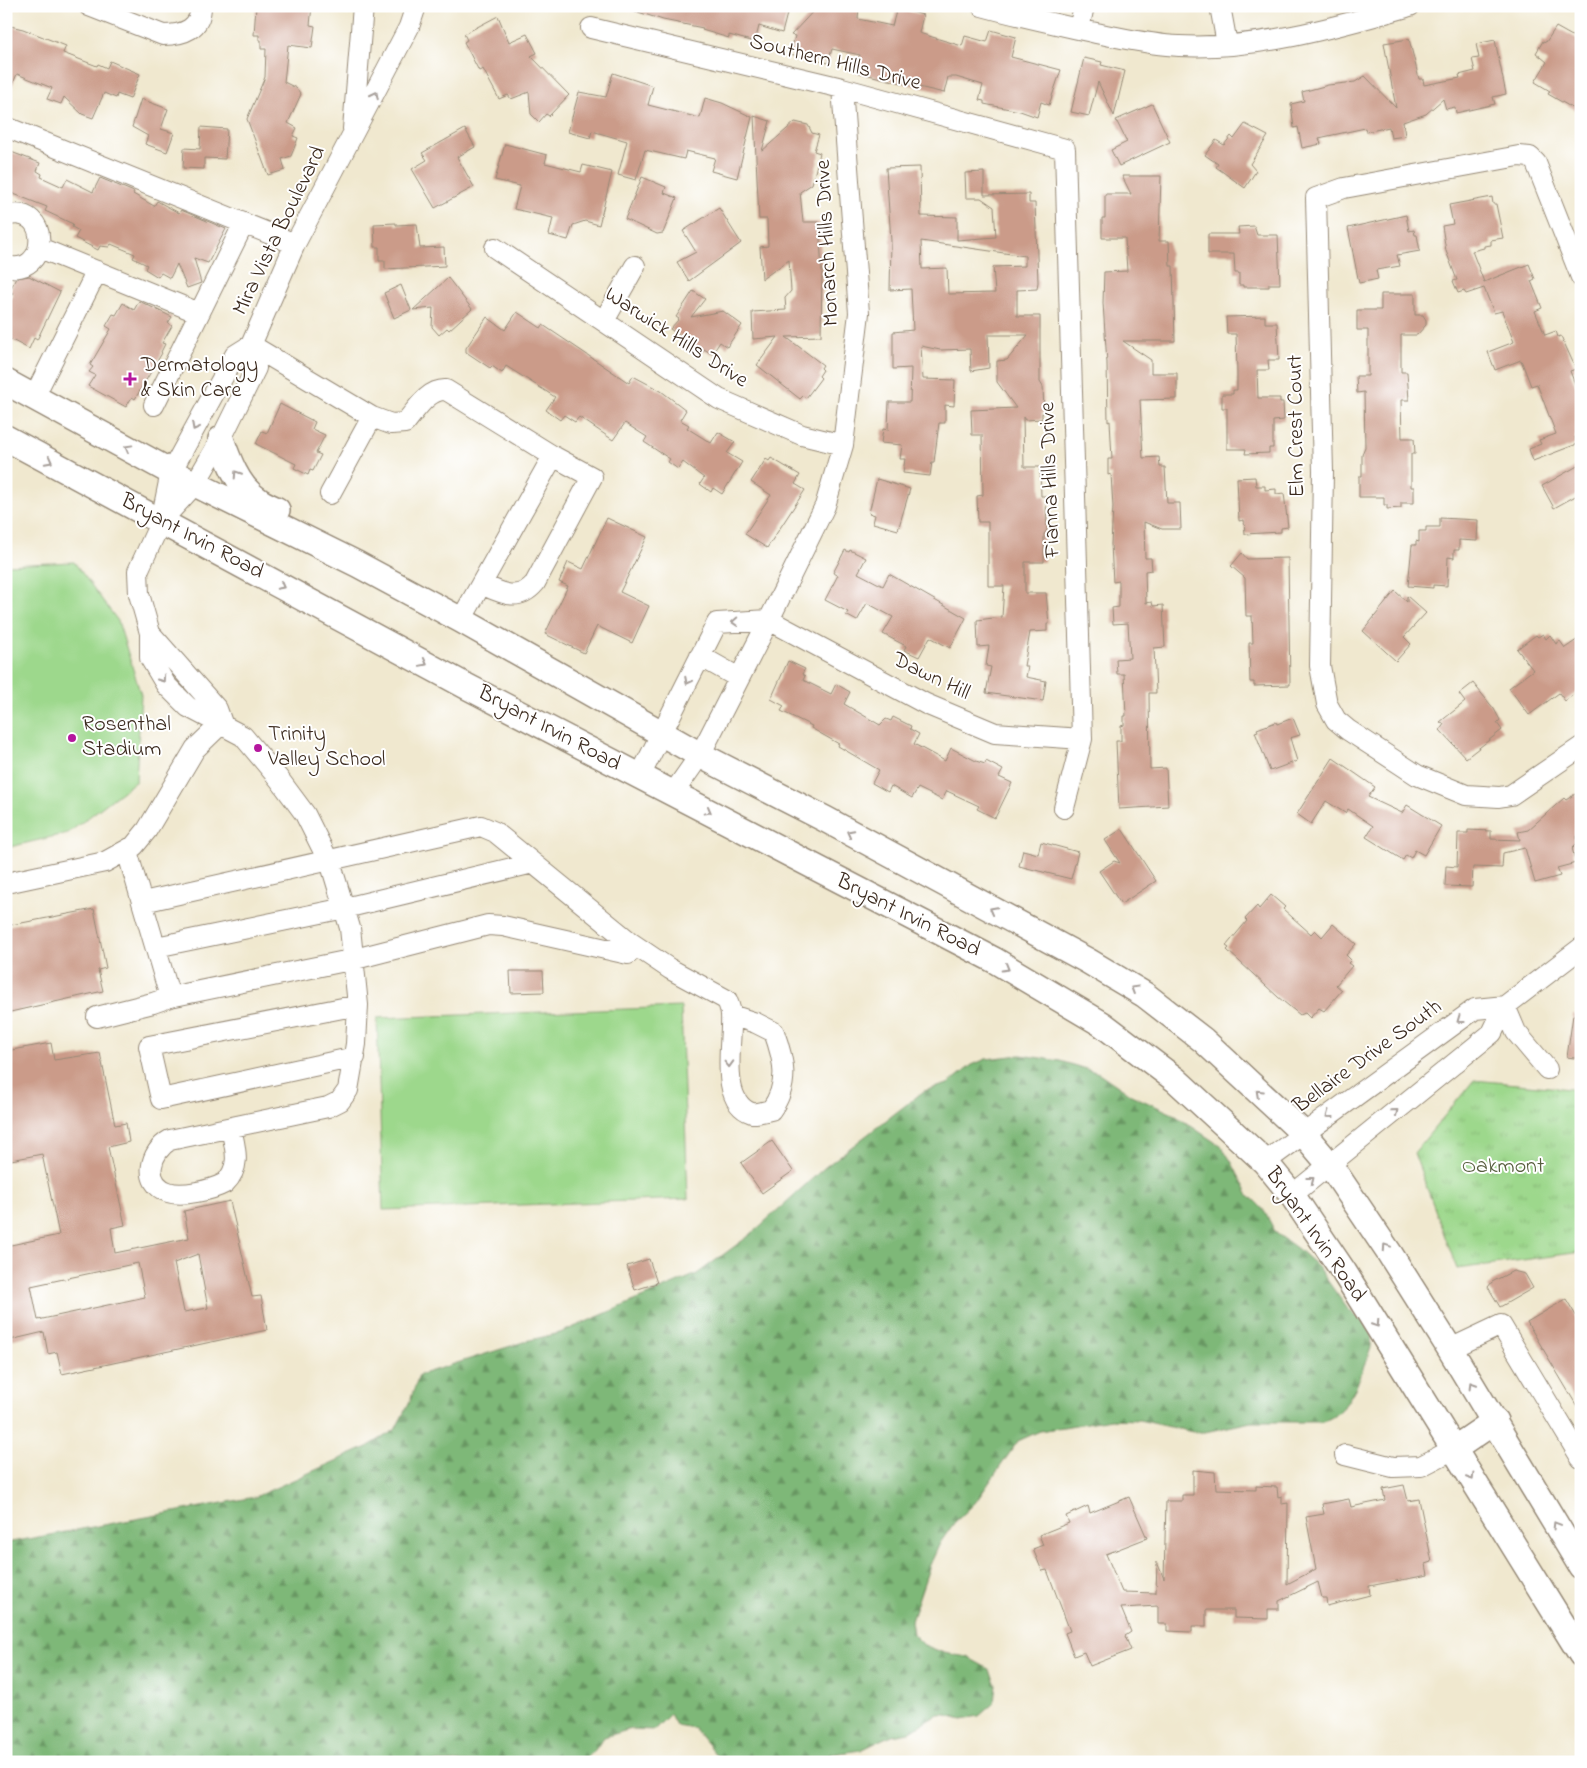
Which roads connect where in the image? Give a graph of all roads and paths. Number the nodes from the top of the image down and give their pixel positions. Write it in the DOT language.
graph roads {
  1 [pos="89,6"];
  2 [pos="201,6"];
  3 [pos="363,6"];
  4 [pos="416,6"];
  5 [pos="982,6"];
  6 [pos="1084,6"];
  7 [pos="1220,6"];
  8 [pos="1410,6"];
  9 [pos="1024,11"];
  10 [pos="1351,14"];
  11 [pos="591,28"];
  12 [pos="1079,29"];
  13 [pos="1227,44"];
  14 [pos="842,88"];
  15 [pos="6,127"];
  16 [pos="353,138"];
  17 [pos="1065,149"];
  18 [pos="6,216"];
  19 [pos="243,225"];
  20 [pos="296,244"];
  21 [pos="40,248"];
  22 [pos="495,248"];
  23 [pos="6,266"];
  24 [pos="635,266"];
  25 [pos="97,271"];
  26 [pos="1581,277"];
  27 [pos="199,313"];
  28 [pos="604,321"];
  29 [pos="251,345"];
  30 [pos="6,382"];
  31 [pos="34,397"];
  32 [pos="154,405"];
  33 [pos="372,417"];
  34 [pos="6,438"];
  35 [pos="221,439"];
  36 [pos="843,445"];
  37 [pos="553,456"];
  38 [pos="171,472"];
  39 [pos="195,484"];
  40 [pos="330,494"];
  41 [pos="161,520"];
  42 [pos="357,564"];
  43 [pos="481,584"];
  44 [pos="461,620"];
  45 [pos="770,620"];
  46 [pos="700,656"];
  47 [pos="740,678"];
  48 [pos="222,723"];
  49 [pos="661,734"];
  50 [pos="1082,739"];
  51 [pos="1581,747"];
  52 [pos="700,756"];
  53 [pos="640,776"];
  54 [pos="674,792"];
  55 [pos="1064,808"];
  56 [pos="128,851"];
  57 [pos="328,859"];
  58 [pos="533,863"];
  59 [pos="6,883"];
  60 [pos="143,902"];
  61 [pos="345,908"];
  62 [pos="630,942"];
  63 [pos="156,947"];
  64 [pos="1581,948"];
  65 [pos="355,958"];
  66 [pos="170,997"];
  67 [pos="358,1005"];
  68 [pos="1505,1006"];
  69 [pos="731,1015"];
  70 [pos="97,1017"];
  71 [pos="354,1057"];
  72 [pos="1547,1069"];
  73 [pos="231,1128"];
  74 [pos="1303,1133"];
  75 [pos="1265,1162"];
  76 [pos="1330,1165"];
  77 [pos="1292,1195"];
  78 [pos="1450,1349"];
  79 [pos="1495,1421"];
  80 [pos="1454,1449"];
  81 [pos="1345,1456"];
  82 [pos="1581,1458"];
  83 [pos="1581,1566"];
  84 [pos="1581,1654"];
  1 -- 2 [label="street"];
  3 -- 16 [label="street, Mira Vista Boulevard"];
  16 -- 4 [label="street, Mira Vista Boulevard, one-way"];
  5 -- 9 [label="street"];
  6 -- 12 [label="street"];
  7 -- 13 [label="street"];
  8 -- 10 [label="street"];
  9 -- 12 [label="street"];
  10 -- 13 [label="street"];
  11 -- 14 [label="street, Southern Hills Drive"];
  12 -- 13 [label="street"];
  14 -- 17 [label="street, Southern Hills Drive"];
  14 -- 36 [label="street, Monarch Hills Drive"];
  15 -- 19 [label="street"];
  16 -- 20 [label="street, Mira Vista Boulevard"];
  17 -- 50 [label="street, Fianna Hills Drive"];
  18 -- 21 [label="street"];
  19 -- 20 [label="street"];
  19 -- 27 [label="street"];
  20 -- 29 [label="street, Mira Vista Boulevard"];
  21 -- 23 [label="street"];
  21 -- 25 [label="street"];
  22 -- 28 [label="street, Warwick Hills Drive"];
  24 -- 28 [label="street"];
  25 -- 27 [label="street"];
  25 -- 31 [label="street"];
  26 -- 51 [label="street, Elm Crest Court"];
  27 -- 32 [label="street"];
  28 -- 36 [label="street, Warwick Hills Drive"];
  29 -- 33 [label="street"];
  29 -- 35 [label="street, Mira Vista Boulevard"];
  29 -- 38 [label="street, Mira Vista Boulevard, one-way"];
  30 -- 31 [label="main road, Bryant Irvin Road"];
  38 -- 31 [label="main road, Bryant Irvin Road, one-way"];
  33 -- 37 [label="street"];
  33 -- 40 [label="street"];
  34 -- 41 [label="main road, Bryant Irvin Road, one-way"];
  35 -- 39 [label="street, Mira Vista Boulevard"];
  42 -- 35 [label="main road, one-way"];
  36 -- 45 [label="street, Monarch Hills Drive"];
  37 -- 43 [label="street"];
  37 -- 43 [label="street"];
  38 -- 39 [label="main road, Bryant Irvin Road"];
  38 -- 41 [label="street, Mira Vista Boulevard"];
  39 -- 41 [label="street, Mira Vista Boulevard"];
  39 -- 42 [label="main road, Bryant Irvin Road"];
  41 -- 48 [label="street"];
  41 -- 53 [label="main road, Bryant Irvin Road, one-way"];
  42 -- 44 [label="main road, Bryant Irvin Road"];
  43 -- 44 [label="street"];
  44 -- 49 [label="main road, Bryant Irvin Road"];
  45 -- 46 [label="street, one-way"];
  45 -- 47 [label="street, Monarch Hills Drive"];
  45 -- 50 [label="street, Dawn Hill"];
  46 -- 47 [label="street"];
  46 -- 49 [label="street, one-way"];
  47 -- 52 [label="street, Monarch Hills Drive"];
  48 -- 56 [label="street"];
  48 -- 57 [label="street"];
  49 -- 52 [label="main road, Bryant Irvin Road"];
  49 -- 53 [label="street"];
  50 -- 55 [label="street, Fianna Hills Drive"];
  52 -- 54 [label="street, Monarch Hills Drive"];
  74 -- 52 [label="main road, Bryant Irvin Road, one-way"];
  53 -- 54 [label="main road, Bryant Irvin Road"];
  54 -- 75 [label="main road, Bryant Irvin Road, one-way"];
  56 -- 59 [label="street"];
  56 -- 60 [label="street"];
  57 -- 58 [label="street"];
  57 -- 60 [label="street"];
  57 -- 61 [label="street"];
  58 -- 61 [label="street"];
  58 -- 62 [label="street"];
  60 -- 63 [label="street"];
  61 -- 63 [label="street"];
  61 -- 65 [label="street"];
  62 -- 65 [label="street"];
  62 -- 69 [label="street"];
  63 -- 66 [label="street"];
  64 -- 68 [label="street"];
  65 -- 66 [label="street"];
  65 -- 67 [label="street"];
  66 -- 70 [label="street"];
  67 -- 71 [label="street"];
  67 -- 71 [label="street"];
  68 -- 72 [label="street"];
  68 -- 74 [label="street, Bellaire Drive South, one-way"];
  76 -- 68 [label="street, one-way"];
  69 -- 69 [label="street, one-way"];
  71 -- 73 [label="street"];
  74 -- 75 [label="street, Bellaire Drive South"];
  74 -- 76 [label="main road, Bryant Irvin Road"];
  75 -- 77 [label="main road, Bryant Irvin Road"];
  77 -- 76 [label="street, one-way"];
  78 -- 76 [label="main road, Bryant Irvin Road, one-way"];
  77 -- 80 [label="main road, Bryant Irvin Road, one-way"];
  79 -- 78 [label="main road, Bryant Irvin Road, one-way"];
  78 -- 82 [label="street"];
  79 -- 80 [label="main road"];
  83 -- 79 [label="main road, Bryant Irvin Road, one-way"];
  80 -- 81 [label="street"];
  80 -- 84 [label="main road, Bryant Irvin Road, one-way"];
}
